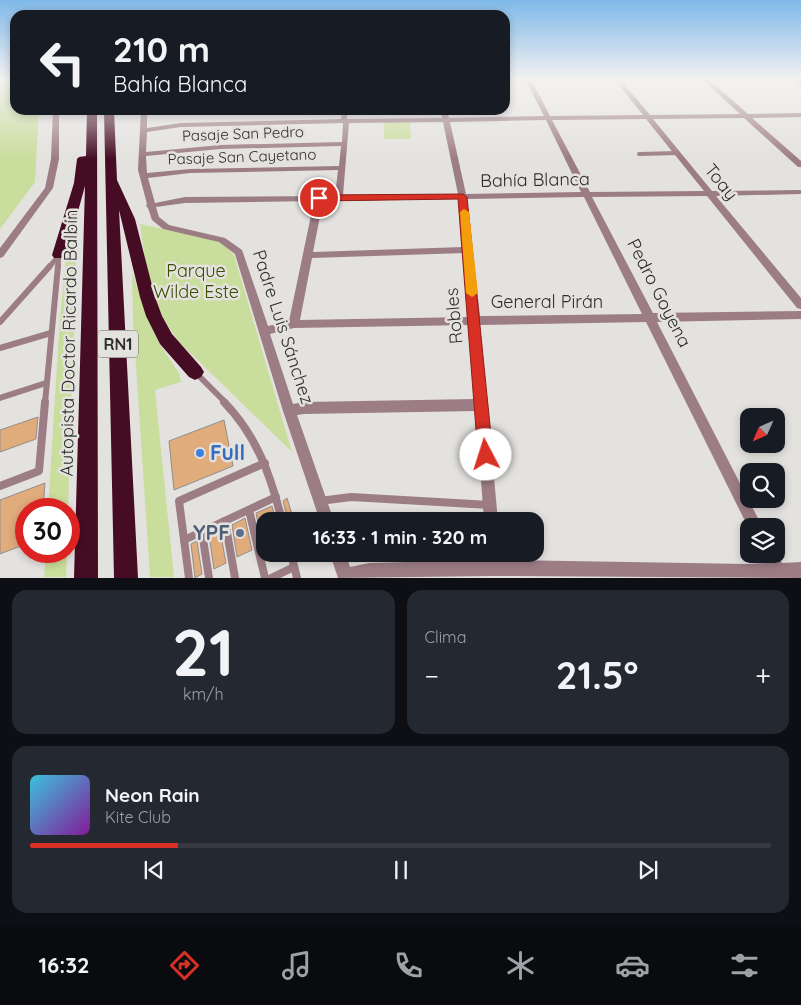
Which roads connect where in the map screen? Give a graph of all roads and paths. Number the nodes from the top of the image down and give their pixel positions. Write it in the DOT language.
graph roads {
  1 [pos="541,106"];
  2 [pos="639,106"];
  3 [pos="735,106"];
  4 [pos="56,115"];
  5 [pos="92,115"];
  6 [pos="109,115"];
  7 [pos="144,115"];
  8 [pos="346,115"];
  9 [pos="446,115"];
  10 [pos="746,116"];
  11 [pos="801,116"];
  12 [pos="648,117"];
  13 [pos="547,119"];
  14 [pos="345,121"];
  15 [pos="145,130"];
  16 [pos="92,134"];
  17 [pos="345,144"];
  18 [pos="677,153"];
  19 [pos="143,154"];
  20 [pos="639,154"];
  21 [pos="801,165"];
  22 [pos="341,168"];
  23 [pos="143,176"];
  24 [pos="112,180"];
  25 [pos="801,192"];
  26 [pos="709,193"];
  27 [pos="586,195"];
  28 [pos="463,197"];
  29 [pos="319,198"];
  30 [pos="339,198"];
  31 [pos="150,206"];
  32 [pos="469,250"];
  33 [pos="307,254"];
  34 [pos="0,255"];
  35 [pos="59,255"];
  36 [pos="801,305"];
  37 [pos="801,315"];
  38 [pos="650,319"];
  39 [pos="474,320"];
  40 [pos="0,322"];
  41 [pos="294,324"];
  42 [pos="265,331"];
  43 [pos="51,332"];
  44 [pos="0,348"];
  45 [pos="195,372"];
  46 [pos="46,383"];
  47 [pos="0,398"];
  48 [pos="481,406"];
  49 [pos="289,411"];
  50 [pos="265,463"];
  51 [pos="0,486"];
  52 [pos="276,497"];
  53 [pos="320,501"];
  54 [pos="490,505"];
  55 [pos="249,510"];
  56 [pos="280,512"];
  57 [pos="324,512"];
  58 [pos="490,512"];
  59 [pos="751,518"];
  60 [pos="225,521"];
  61 [pos="202,532"];
  62 [pos="184,540"];
  63 [pos="293,562"];
  64 [pos="341,562"];
  65 [pos="491,562"];
  66 [pos="511,562"];
  67 [pos="774,563"];
  68 [pos="294,567"];
  69 [pos="777,570"];
  70 [pos="801,570"];
  71 [pos="473,573"];
  72 [pos="749,575"];
  73 [pos="346,577"];
  74 [pos="86,578"];
  75 [pos="126,578"];
  76 [pos="189,578"];
  77 [pos="208,578"];
  78 [pos="235,578"];
  79 [pos="265,578"];
  80 [pos="271,578"];
  81 [pos="297,578"];
  1 -- 13 [label="street, Pedro Goyena"];
  2 -- 12 [label="street, Toay"];
  3 -- 10 [label="street"];
  4 -- 34 [label="street"];
  5 -- 16 [label="highway, Autopista Doctor Ricardo Balbín / RN1"];
  6 -- 24 [label="highway, RN1"];
  7 -- 15 [label="street, Padre Luis Sánchez"];
  8 -- 14 [label="street"];
  9 -- 13 [label="street"];
  9 -- 14 [label="street"];
  9 -- 28 [label="street, Robles"];
  10 -- 11 [label="street"];
  10 -- 12 [label="street"];
  10 -- 21 [label="street"];
  12 -- 13 [label="street"];
  12 -- 18 [label="street, Toay"];
  13 -- 27 [label="street, Pedro Goyena"];
  14 -- 15 [label="street"];
  14 -- 17 [label="street"];
  15 -- 19 [label="street, Padre Luis Sánchez"];
  16 -- 35 [label="highway"];
  16 -- 74 [label="highway, Autopista Doctor Ricardo Balbín / RN1"];
  17 -- 19 [label="street, Pasaje San Pedro"];
  17 -- 22 [label="street"];
  18 -- 20 [label="lane"];
  18 -- 26 [label="street, Toay"];
  19 -- 23 [label="street, Padre Luis Sánchez"];
  22 -- 23 [label="street, Pasaje San Cayetano"];
  22 -- 30 [label="street"];
  23 -- 31 [label="street, Padre Luis Sánchez"];
  24 -- 45 [label="highway"];
  24 -- 75 [label="highway, RN1"];
  25 -- 26 [label="street, Bahía Blanca"];
  26 -- 27 [label="street, Bahía Blanca"];
  26 -- 36 [label="street, Toay"];
  27 -- 28 [label="street, Bahía Blanca"];
  27 -- 38 [label="street, Pedro Goyena"];
  28 -- 30 [label="street, Bahía Blanca"];
  28 -- 32 [label="street, Robles"];
  29 -- 30 [label="street, Bahía Blanca"];
  29 -- 31 [label="street, Bahía Blanca"];
  29 -- 33 [label="street"];
  31 -- 42 [label="street, Padre Luis Sánchez"];
  32 -- 33 [label="street"];
  32 -- 39 [label="street, Robles"];
  33 -- 41 [label="street"];
  35 -- 40 [label="lane"];
  35 -- 43 [label="lane"];
  37 -- 38 [label="street, General Pirán"];
  38 -- 39 [label="street, General Pirán"];
  38 -- 59 [label="street, Pedro Goyena"];
  39 -- 41 [label="street, General Pirán"];
  39 -- 48 [label="street, Robles"];
  41 -- 42 [label="street, General Pirán"];
  42 -- 49 [label="street, Padre Luis Sánchez"];
  43 -- 44 [label="lane"];
  43 -- 46 [label="lane"];
  45 -- 50 [label="lane"];
  46 -- 47 [label="lane"];
  46 -- 51 [label="lane"];
  48 -- 49 [label="street"];
  48 -- 54 [label="street, Robles"];
  49 -- 53 [label="street, Padre Luis Sánchez"];
  50 -- 52 [label="lane"];
  50 -- 62 [label="lane"];
  52 -- 55 [label="lane"];
  52 -- 56 [label="lane"];
  53 -- 54 [label="lane"];
  53 -- 57 [label="street, Padre Luis Sánchez"];
  54 -- 58 [label="street, Robles"];
  55 -- 60 [label="lane"];
  55 -- 79 [label="lane"];
  60 -- 61 [label="lane"];
  60 -- 78 [label="lane"];
  61 -- 62 [label="lane"];
  61 -- 77 [label="lane"];
  62 -- 76 [label="lane"];
  63 -- 68 [label="lane"];
  64 -- 73 [label="street"];
  65 -- 71 [label="street"];
  66 -- 72 [label="street"];
  67 -- 69 [label="street"];
  68 -- 80 [label="lane"];
  68 -- 81 [label="lane"];
  69 -- 70 [label="street"];
  69 -- 72 [label="street"];
  71 -- 73 [label="street"];
}
